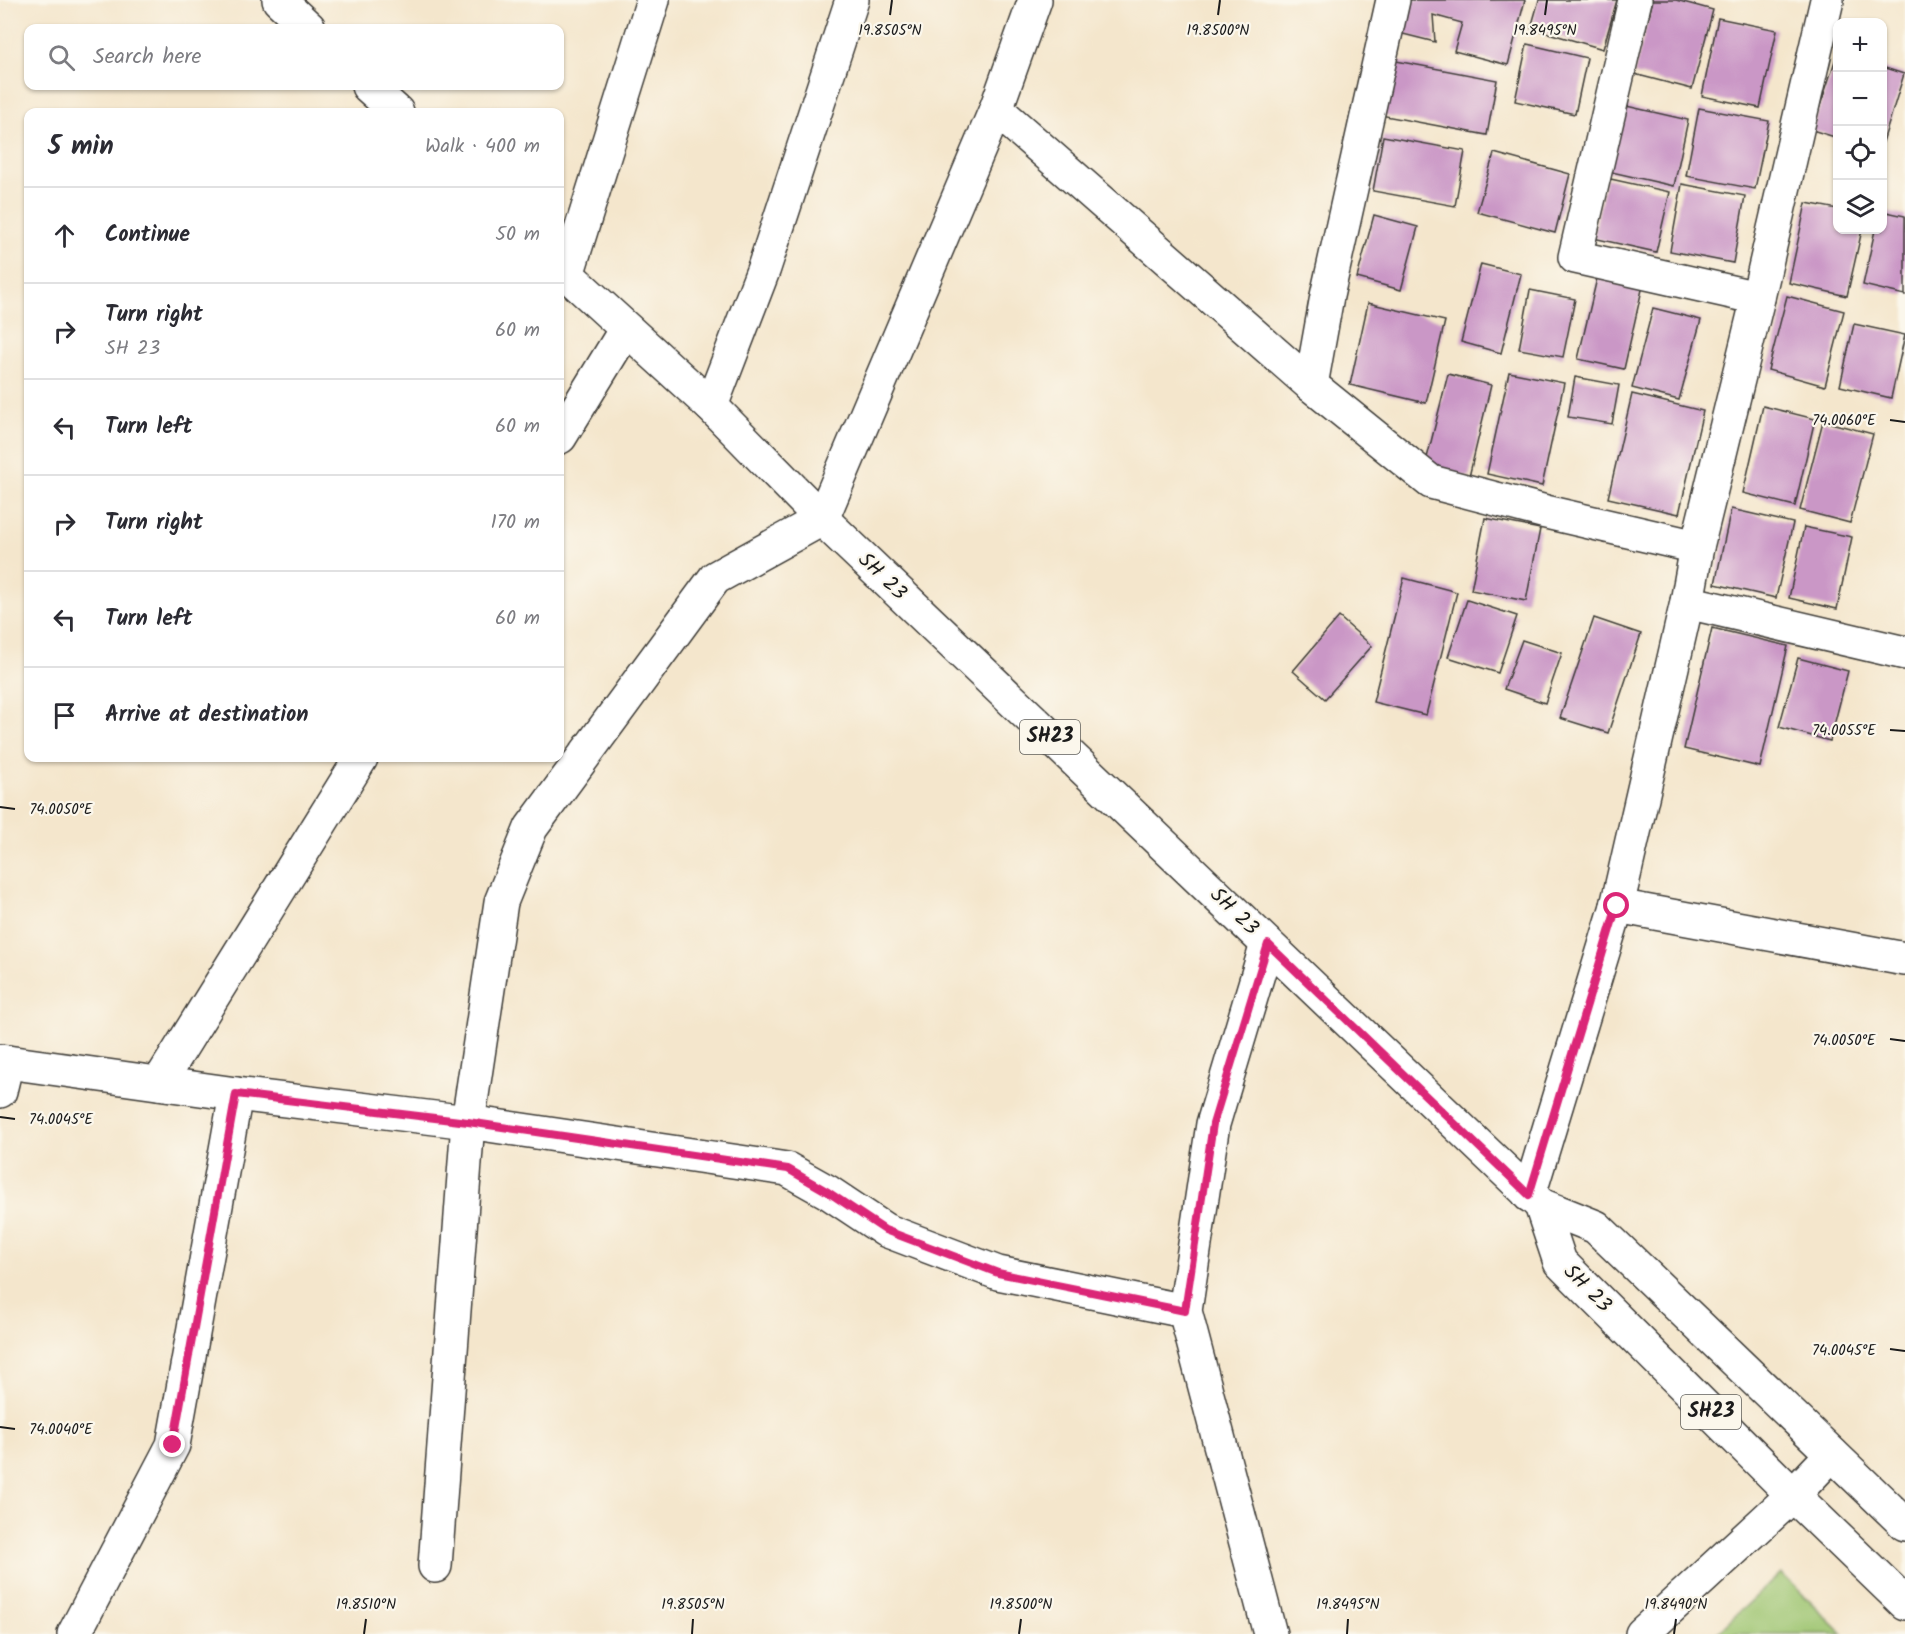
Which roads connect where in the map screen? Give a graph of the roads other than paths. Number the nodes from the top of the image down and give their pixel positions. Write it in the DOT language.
graph roads {
  1 [pos="279,0"];
  2 [pos="653,0"];
  3 [pos="852,0"];
  4 [pos="1035,0"];
  5 [pos="1393,0"];
  6 [pos="1635,0"];
  7 [pos="1827,0"];
  8 [pos="305,24"];
  9 [pos="372,90"];
  10 [pos="393,108"];
  11 [pos="996,109"];
  12 [pos="564,268"];
  13 [pos="564,272"];
  14 [pos="1758,298"];
  15 [pos="626,329"];
  16 [pos="1311,385"];
  17 [pos="711,406"];
  18 [pos="564,430"];
  19 [pos="822,519"];
  20 [pos="1697,547"];
  21 [pos="1687,602"];
  22 [pos="1905,654"];
  23 [pos="359,762"];
  24 [pos="1617,906"];
  25 [pos="1268,944"];
  26 [pos="1905,959"];
  27 [pos="2,1071"];
  28 [pos="159,1083"];
  29 [pos="236,1094"];
  30 [pos="468,1122"];
  31 [pos="1535,1200"];
  32 [pos="1675,1302"];
  33 [pos="1185,1311"];
  34 [pos="1636,1338"];
  35 [pos="1832,1454"];
  36 [pos="1793,1495"];
  37 [pos="1905,1524"];
  38 [pos="435,1566"];
  39 [pos="1905,1603"];
  40 [pos="74,1634"];
  41 [pos="1270,1634"];
  42 [pos="1642,1634"];
  1 -- 8 [label="street"];
  2 -- 12 [label="street"];
  3 -- 17 [label="street"];
  4 -- 11 [label="street"];
  5 -- 16 [label="street"];
  6 -- 14 [label="street"];
  7 -- 14 [label="street"];
  9 -- 10 [label="street"];
  11 -- 16 [label="street"];
  11 -- 19 [label="street"];
  13 -- 15 [label="street, SH 23 / SH23"];
  14 -- 20 [label="street"];
  15 -- 17 [label="street, SH 23 / SH23"];
  15 -- 18 [label="street"];
  16 -- 20 [label="street"];
  17 -- 19 [label="street, SH 23 / SH23"];
  19 -- 25 [label="street, SH 23 / SH23"];
  19 -- 30 [label="street"];
  20 -- 21 [label="street"];
  21 -- 22 [label="street"];
  21 -- 24 [label="street"];
  23 -- 28 [label="street"];
  24 -- 26 [label="street"];
  24 -- 31 [label="street"];
  25 -- 31 [label="street, SH 23 / SH23"];
  25 -- 33 [label="street"];
  27 -- 28 [label="street"];
  28 -- 29 [label="street"];
  29 -- 30 [label="street"];
  29 -- 40 [label="street"];
  30 -- 33 [label="street"];
  30 -- 38 [label="street"];
  31 -- 32 [label="street"];
  31 -- 34 [label="street, SH 23 / SH23"];
  32 -- 34 [label="street"];
  32 -- 35 [label="street"];
  33 -- 41 [label="street"];
  34 -- 36 [label="street, SH 23 / SH23"];
  35 -- 36 [label="street"];
  35 -- 37 [label="street"];
  36 -- 39 [label="street, SH 23 / SH23"];
  36 -- 42 [label="street"];
}
